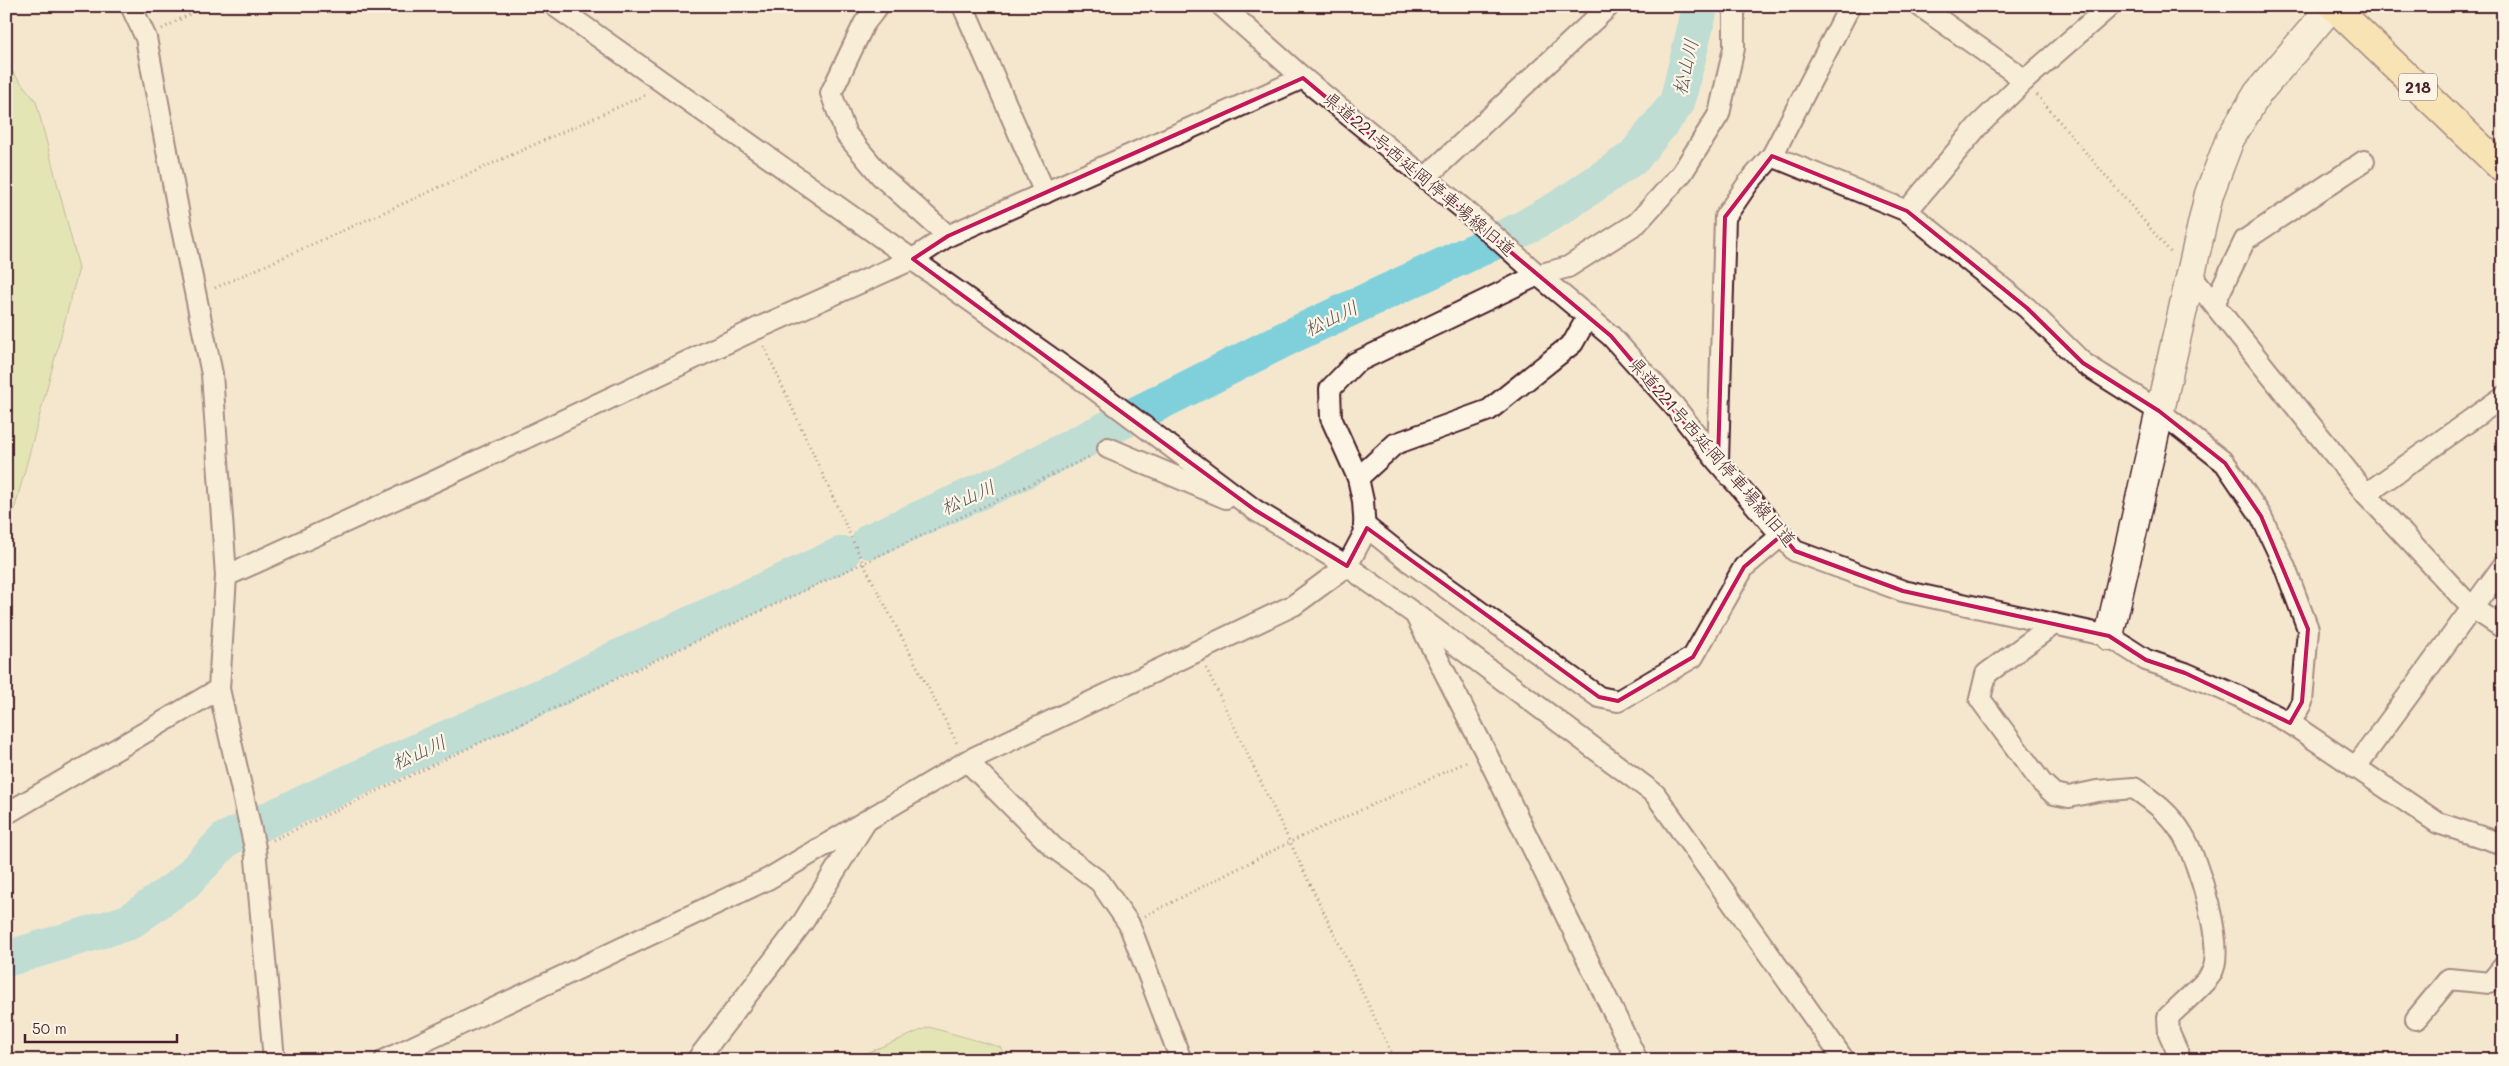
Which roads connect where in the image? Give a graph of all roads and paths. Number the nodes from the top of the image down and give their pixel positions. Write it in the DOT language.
graph roads {
  1 [pos="131,6"];
  2 [pos="206,6"];
  3 [pos="555,6"];
  4 [pos="878,6"];
  5 [pos="963,6"];
  6 [pos="1222,6"];
  7 [pos="1609,6"];
  8 [pos="1734,6"];
  9 [pos="1850,6"];
  10 [pos="1920,6"];
  11 [pos="2110,6"];
  12 [pos="2332,6"];
  13 [pos="146,38"];
  14 [pos="1303,78"];
  15 [pos="2025,80"];
  16 [pos="667,85"];
  17 [pos="1772,156"];
  18 [pos="2364,161"];
  19 [pos="2503,169"];
  20 [pos="1425,178"];
  21 [pos="1045,193"];
  22 [pos="1907,211"];
  23 [pos="948,236"];
  24 [pos="912,259"];
  25 [pos="1538,275"];
  26 [pos="2192,277"];
  27 [pos="196,296"];
  28 [pos="2214,304"];
  29 [pos="1588,316"];
  30 [pos="756,329"];
  31 [pos="2503,397"];
  32 [pos="2159,411"];
  33 [pos="1108,448"];
  34 [pos="1718,462"];
  35 [pos="1358,478"];
  36 [pos="2366,494"];
  37 [pos="1255,510"];
  38 [pos="1364,525"];
  39 [pos="1782,535"];
  40 [pos="863,563"];
  41 [pos="1347,566"];
  42 [pos="2503,566"];
  43 [pos="226,576"];
  44 [pos="2471,607"];
  45 [pos="1415,614"];
  46 [pos="2054,624"];
  47 [pos="2503,628"];
  48 [pos="2109,636"];
  49 [pos="1198,651"];
  50 [pos="219,689"];
  51 [pos="2290,723"];
  52 [pos="1486,753"];
  53 [pos="967,761"];
  54 [pos="2356,768"];
  55 [pos="6,814"];
  56 [pos="867,820"];
  57 [pos="1290,842"];
  58 [pos="2503,844"];
  59 [pos="254,848"];
  60 [pos="1129,924"];
  61 [pos="2503,967"];
  62 [pos="2416,1019"];
  63 [pos="274,1060"];
  64 [pos="385,1060"];
  65 [pos="697,1060"];
  66 [pos="1180,1060"];
  67 [pos="1395,1060"];
  68 [pos="1636,1060"];
  69 [pos="1844,1060"];
  70 [pos="2181,1060"];
  1 -- 13 [label="street"];
  2 -- 13 [label="path"];
  3 -- 16 [label="street"];
  4 -- 23 [label="street"];
  5 -- 21 [label="street"];
  6 -- 14 [label="street, 県道221号西延岡停車場線旧道"];
  7 -- 20 [label="street"];
  8 -- 25 [label="street"];
  9 -- 17 [label="street"];
  10 -- 15 [label="street"];
  11 -- 15 [label="street"];
  12 -- 19 [label="highway, 218"];
  12 -- 26 [label="street"];
  13 -- 27 [label="street"];
  14 -- 20 [label="street, 県道221号西延岡停車場線旧道"];
  14 -- 21 [label="street"];
  15 -- 22 [label="street"];
  15 -- 26 [label="path"];
  16 -- 24 [label="street"];
  16 -- 27 [label="path"];
  17 -- 22 [label="street"];
  17 -- 34 [label="street"];
  18 -- 28 [label="street"];
  20 -- 25 [label="street, 県道221号西延岡停車場線旧道"];
  21 -- 23 [label="street"];
  22 -- 32 [label="street"];
  23 -- 24 [label="street"];
  24 -- 30 [label="street"];
  24 -- 37 [label="street"];
  25 -- 29 [label="street, 県道221号西延岡停車場線旧道"];
  25 -- 35 [label="street"];
  26 -- 28 [label="street"];
  26 -- 32 [label="street"];
  27 -- 43 [label="street"];
  28 -- 36 [label="street"];
  29 -- 34 [label="street, 県道221号西延岡停車場線旧道"];
  29 -- 35 [label="street"];
  30 -- 40 [label="path"];
  30 -- 43 [label="street"];
  31 -- 36 [label="street"];
  32 -- 48 [label="street"];
  32 -- 51 [label="street"];
  33 -- 37 [label="street"];
  33 -- 40 [label="path"];
  34 -- 39 [label="street, 県道221号西延岡停車場線旧道"];
  35 -- 38 [label="street"];
  36 -- 44 [label="street"];
  37 -- 41 [label="street"];
  38 -- 39 [label="street"];
  38 -- 41 [label="street"];
  39 -- 46 [label="street, 県道221号西延岡停車場線旧道"];
  40 -- 53 [label="path"];
  40 -- 59 [label="path"];
  41 -- 45 [label="street"];
  41 -- 49 [label="street"];
  42 -- 44 [label="street"];
  43 -- 50 [label="street"];
  44 -- 47 [label="street"];
  44 -- 54 [label="street"];
  45 -- 52 [label="street"];
  45 -- 69 [label="street"];
  46 -- 48 [label="street, 県道221号西延岡停車場線旧道"];
  46 -- 70 [label="street"];
  48 -- 51 [label="street, 県道221号西延岡停車場線旧道"];
  49 -- 53 [label="street"];
  49 -- 57 [label="path"];
  50 -- 55 [label="street"];
  50 -- 59 [label="street"];
  51 -- 54 [label="street, 県道221号西延岡停車場線旧道"];
  52 -- 57 [label="path"];
  52 -- 68 [label="street"];
  53 -- 56 [label="street"];
  53 -- 60 [label="street"];
  54 -- 58 [label="street, 県道221号西延岡停車場線旧道"];
  56 -- 64 [label="street"];
  56 -- 65 [label="street"];
  57 -- 60 [label="path"];
  57 -- 67 [label="path"];
  59 -- 63 [label="street"];
  60 -- 66 [label="street"];
  61 -- 62 [label="street"];
}
